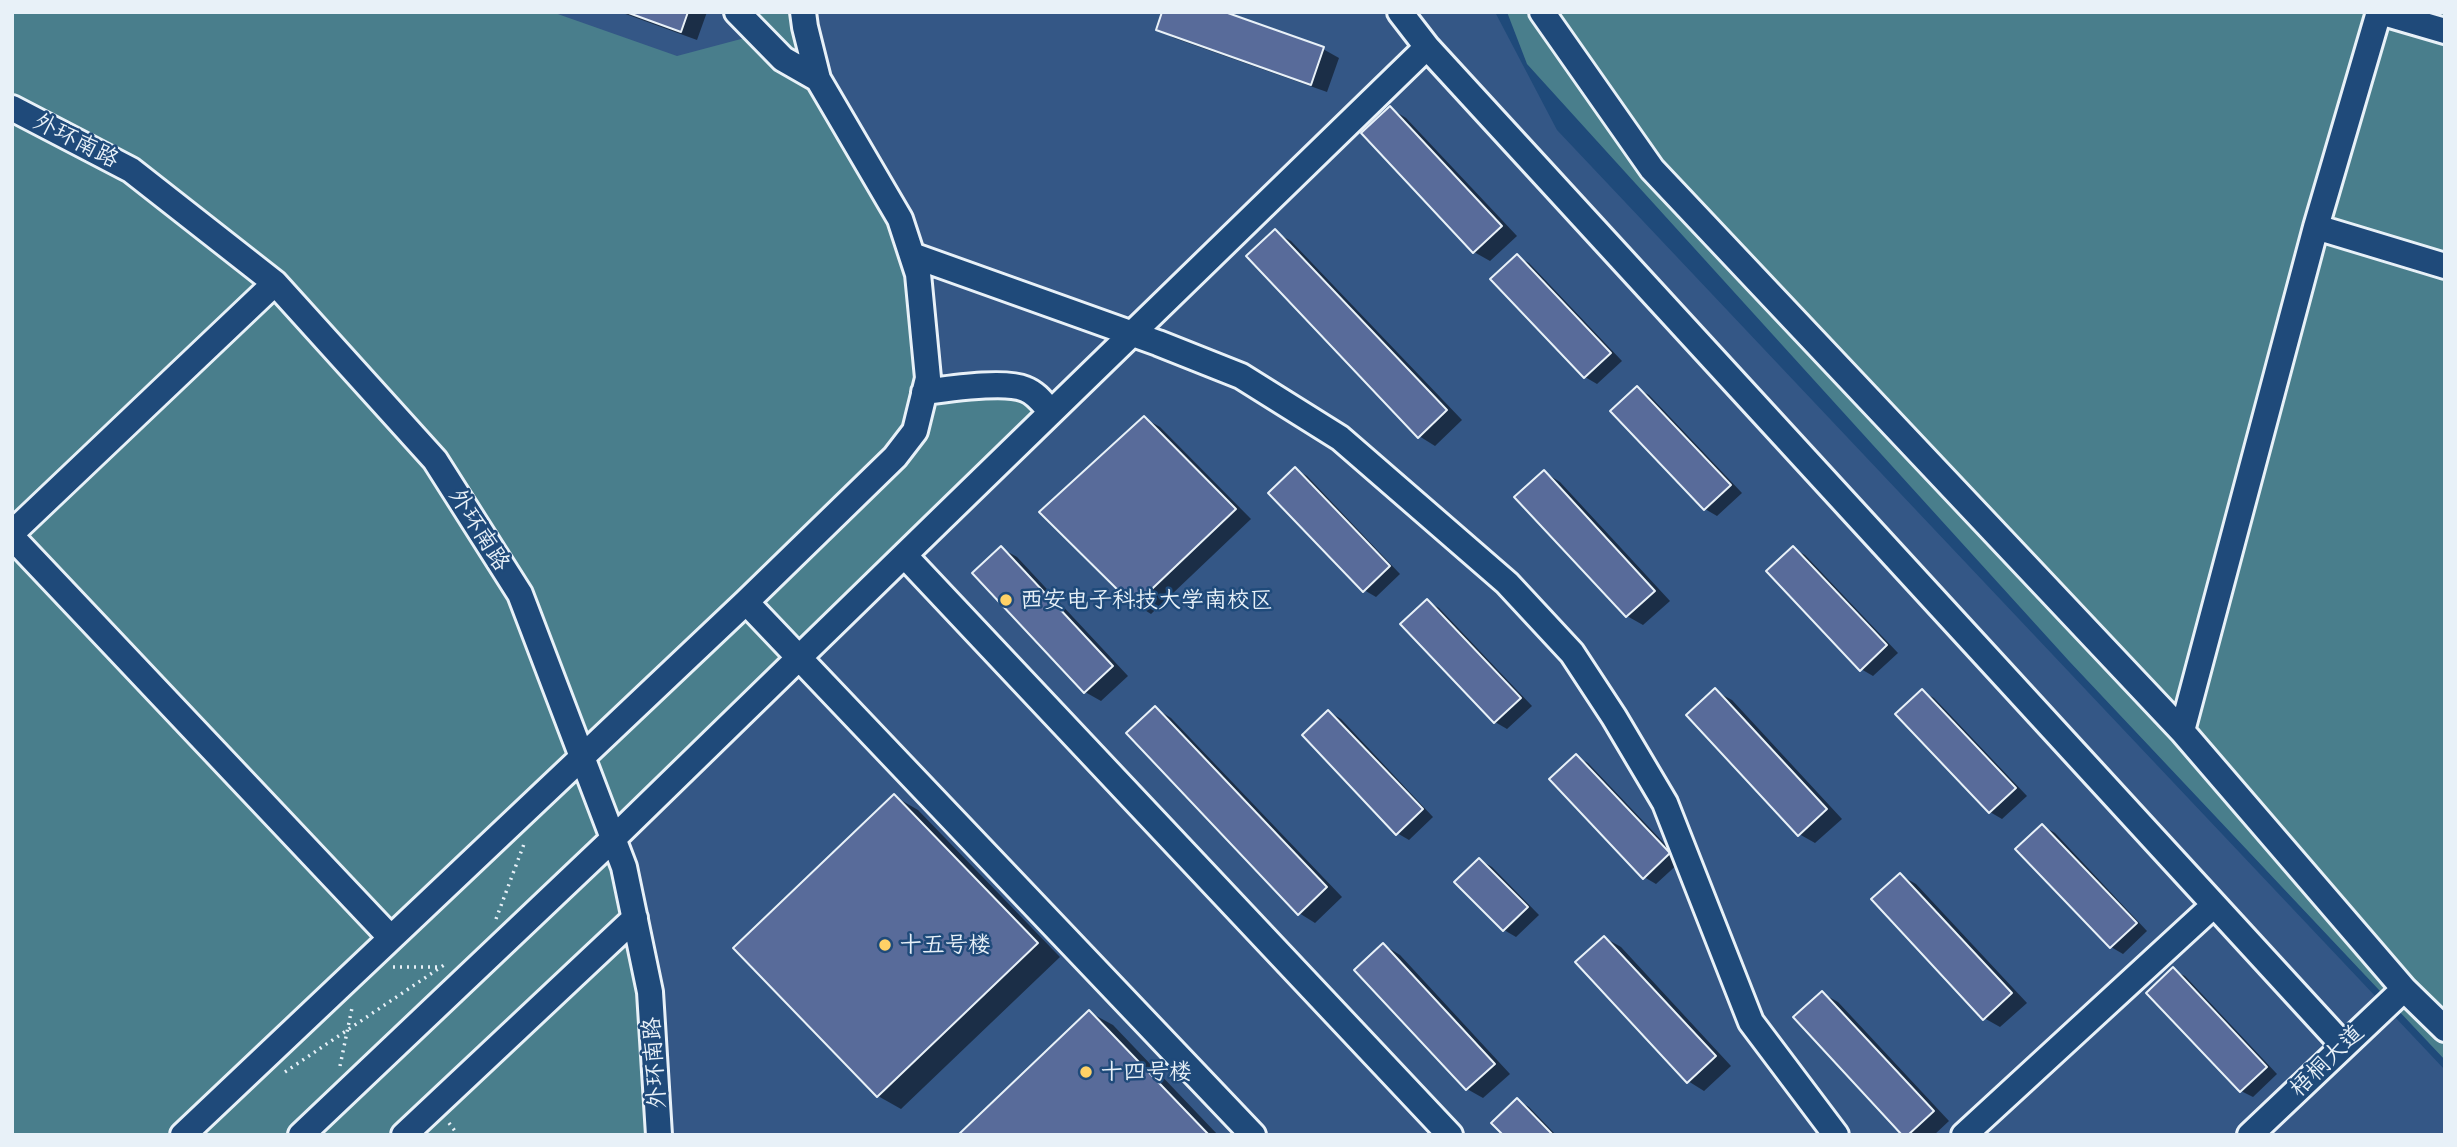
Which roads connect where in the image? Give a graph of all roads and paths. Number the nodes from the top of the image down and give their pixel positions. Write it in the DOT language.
graph roads {
  1 [pos="737,12"];
  2 [pos="803,12"];
  3 [pos="1400,12"];
  4 [pos="1542,12"];
  5 [pos="2380,12"];
  6 [pos="2445,31"];
  7 [pos="1427,47"];
  8 [pos="818,79"];
  9 [pos="12,108"];
  10 [pos="2316,227"];
  11 [pos="912,255"];
  12 [pos="2445,266"];
  13 [pos="275,283"];
  14 [pos="1129,333"];
  15 [pos="924,392"];
  16 [pos="1050,411"];
  17 [pos="12,535"];
  18 [pos="905,556"];
  19 [pos="746,602"];
  20 [pos="798,658"];
  21 [pos="2182,731"];
  22 [pos="583,757"];
  23 [pos="528,834"];
  24 [pos="614,838"];
  25 [pos="2214,905"];
  26 [pos="635,918"];
  27 [pos="495,921"];
  28 [pos="391,938"];
  29 [pos="451,961"];
  30 [pos="360,967"];
  31 [pos="441,967"];
  32 [pos="478,967"];
  33 [pos="2404,989"];
  34 [pos="352,1005"];
  35 [pos="2445,1029"];
  36 [pos="347,1031"];
  37 [pos="2343,1045"];
  38 [pos="339,1068"];
  39 [pos="280,1075"];
  40 [pos="183,1135"];
  41 [pos="301,1135"];
  42 [pos="404,1135"];
  43 [pos="659,1135"];
  44 [pos="1253,1135"];
  45 [pos="1450,1135"];
  46 [pos="1836,1135"];
  47 [pos="1964,1135"];
  48 [pos="2250,1135"];
  1 -- 8 [label="street"];
  2 -- 8 [label="street"];
  3 -- 7 [label="street"];
  4 -- 21 [label="street"];
  5 -- 6 [label="street"];
  5 -- 10 [label="street"];
  7 -- 14 [label="street"];
  7 -- 25 [label="street"];
  8 -- 11 [label="street"];
  9 -- 13 [label="street, 外环南路"];
  10 -- 12 [label="street"];
  10 -- 21 [label="street"];
  11 -- 14 [label="street"];
  11 -- 15 [label="street"];
  13 -- 17 [label="street"];
  13 -- 22 [label="street, 外环南路"];
  14 -- 16 [label="street"];
  14 -- 46 [label="street"];
  15 -- 16 [label="street"];
  15 -- 19 [label="street"];
  16 -- 18 [label="street"];
  17 -- 28 [label="street"];
  18 -- 20 [label="street"];
  18 -- 45 [label="street"];
  19 -- 20 [label="street"];
  19 -- 22 [label="street"];
  20 -- 24 [label="street"];
  20 -- 44 [label="street"];
  21 -- 33 [label="street"];
  22 -- 24 [label="street, 外环南路"];
  22 -- 28 [label="street"];
  23 -- 27 [label="path"];
  24 -- 26 [label="street, 外环南路"];
  24 -- 32 [label="street"];
  25 -- 37 [label="street"];
  25 -- 47 [label="street"];
  26 -- 42 [label="street"];
  26 -- 43 [label="street, 外环南路"];
  28 -- 30 [label="street"];
  29 -- 31 [label="path"];
  30 -- 31 [label="path"];
  30 -- 40 [label="street"];
  31 -- 32 [label="path"];
  31 -- 36 [label="path"];
  32 -- 41 [label="street"];
  33 -- 35 [label="street"];
  33 -- 37 [label="street, 梧桐大道"];
  34 -- 36 [label="path"];
  36 -- 38 [label="path"];
  36 -- 39 [label="path"];
  37 -- 48 [label="street, 梧桐大道"];
}
